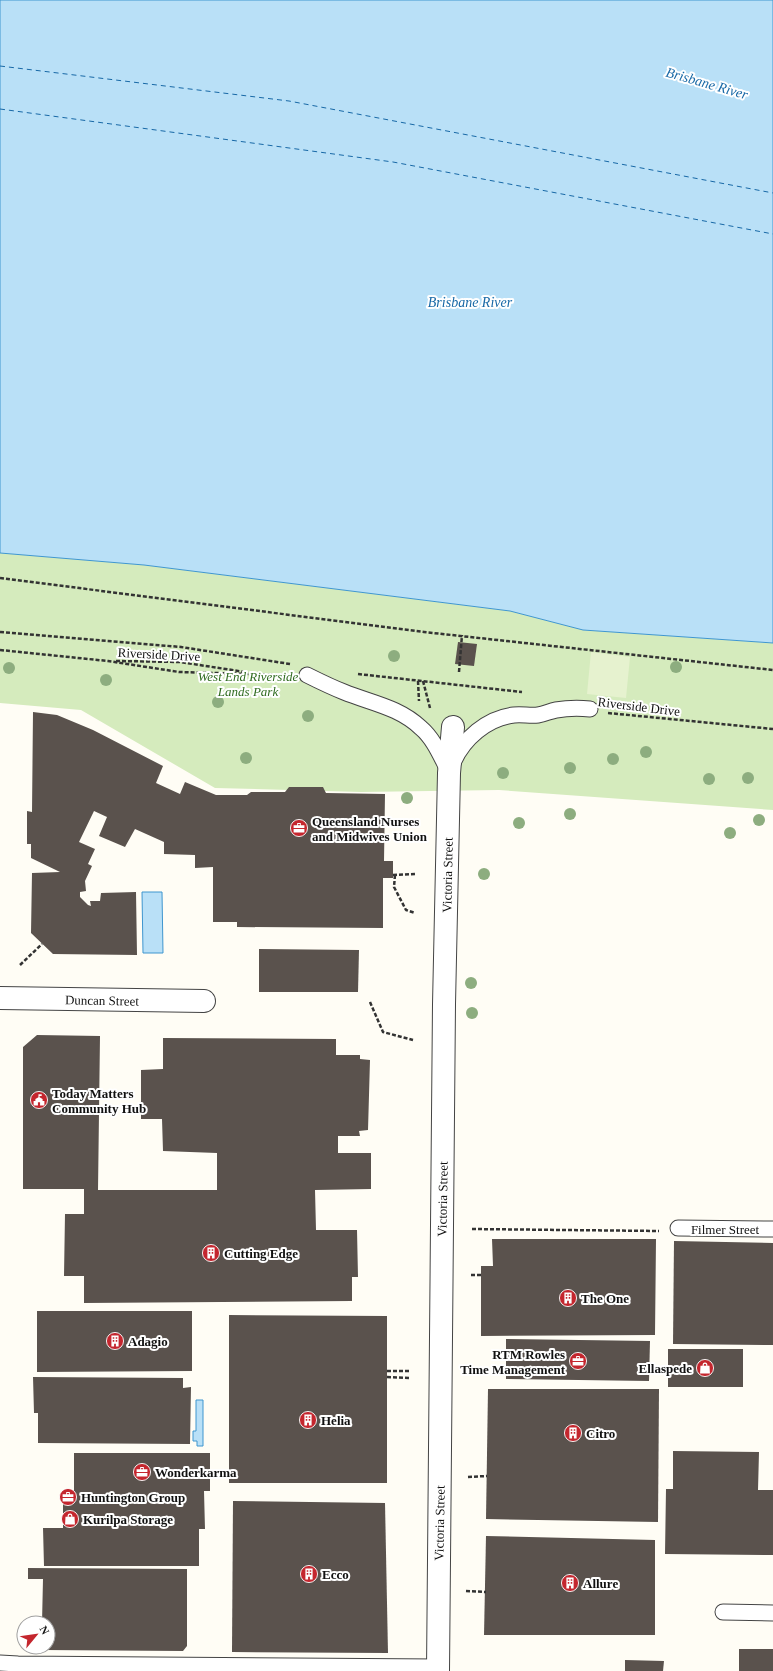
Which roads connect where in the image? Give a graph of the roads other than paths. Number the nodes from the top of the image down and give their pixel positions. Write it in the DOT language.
graph roads {
  1 [pos="307,675"];
  2 [pos="590,710"];
  3 [pos="453,727"];
  4 [pos="449,773"];
  5 [pos="0,998"];
  6 [pos="204,1001"];
  7 [pos="773,1229"];
  8 [pos="671,1230"];
  9 [pos="723,1612"];
  10 [pos="773,1613"];
  11 [pos="0,1663"];
  12 [pos="438,1669"];
  1 -- 4 [label="lane"];
  2 -- 4 [label="lane"];
  3 -- 4 [label="street, Victoria Street"];
  4 -- 12 [label="street, Victoria Street"];
  5 -- 6 [label="street, Duncan Street"];
  7 -- 8 [label="lane, Filmer Street"];
  9 -- 10 [label="lane"];
  11 -- 12 [label="lane"];
}
